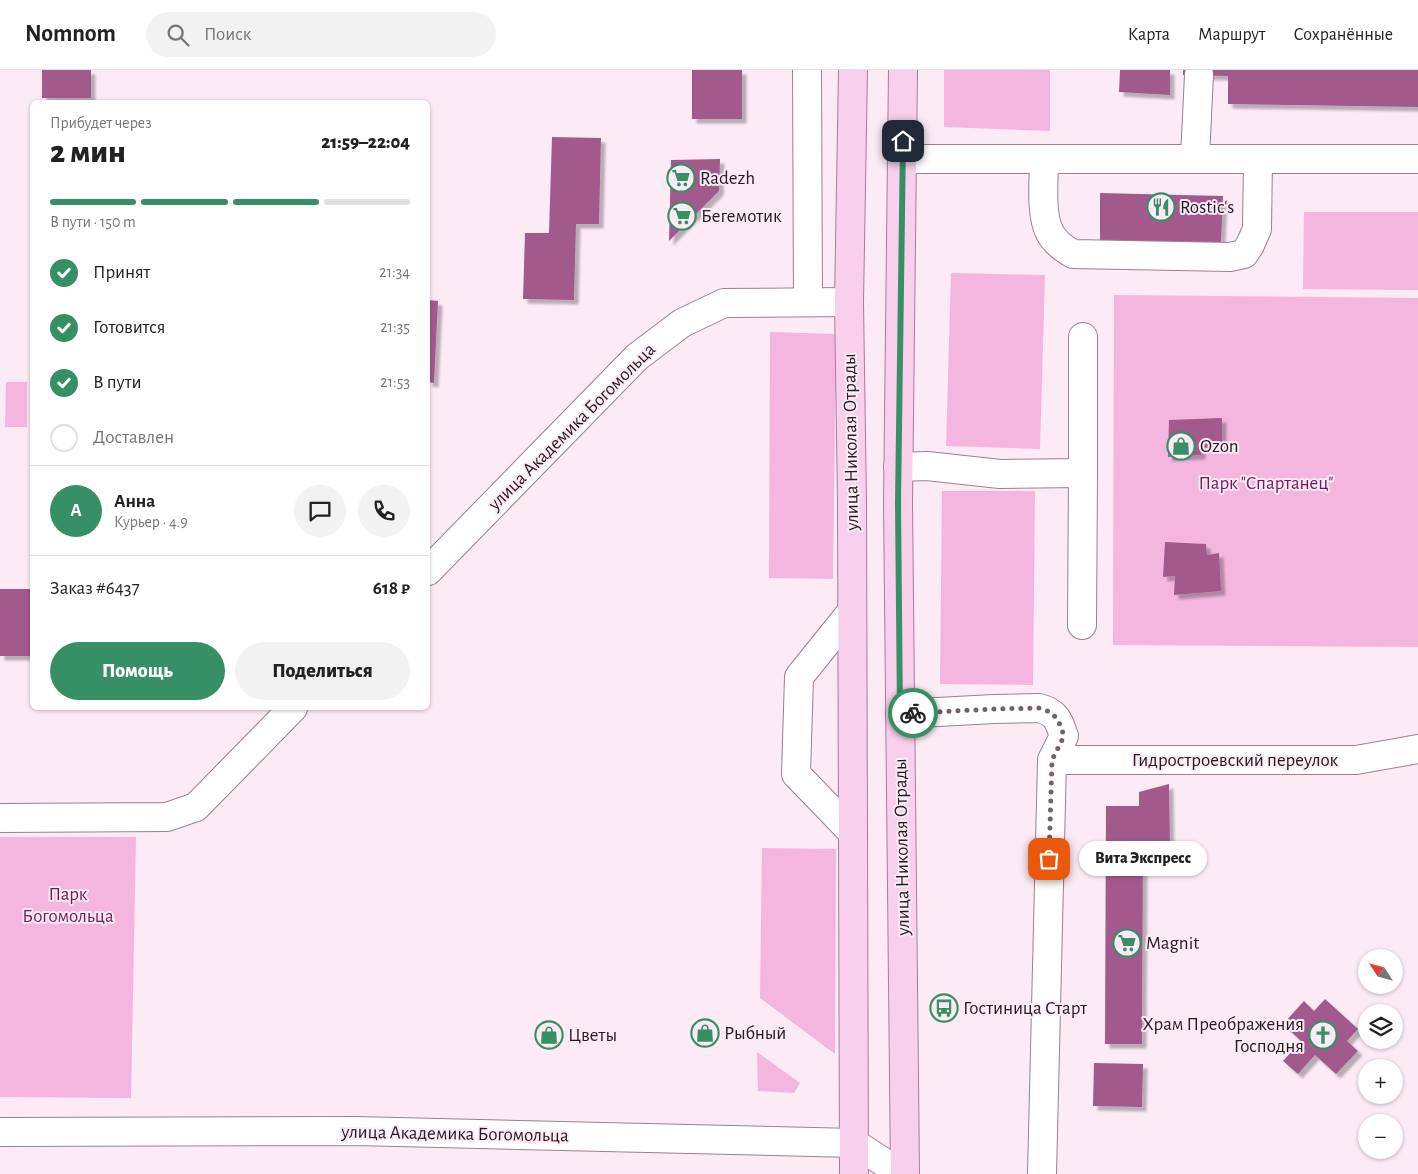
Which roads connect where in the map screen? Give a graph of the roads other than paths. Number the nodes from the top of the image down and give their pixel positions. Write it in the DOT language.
graph roads {
  1 [pos="807,70"];
  2 [pos="853,70"];
  3 [pos="903,70"];
  4 [pos="1199,75"];
  5 [pos="1195,158"];
  6 [pos="903,159"];
  7 [pos="1044,159"];
  8 [pos="1258,159"];
  9 [pos="1418,159"];
  10 [pos="808,301"];
  11 [pos="849,302"];
  12 [pos="1082,337"];
  13 [pos="898,467"];
  14 [pos="1083,473"];
  15 [pos="430,569"];
  16 [pos="852,612"];
  17 [pos="1082,625"];
  18 [pos="291,710"];
  19 [pos="900,714"];
  20 [pos="1418,749"];
  21 [pos="1052,760"];
  22 [pos="0,818"];
  23 [pos="853,833"];
  24 [pos="0,1132"];
  25 [pos="854,1143"];
  26 [pos="854,1174"];
  27 [pos="903,1174"];
  28 [pos="1042,1174"];
  1 -- 10 [label="street"];
  2 -- 11 [label="main road, улица Николая Отрады"];
  3 -- 6 [label="main road, улица Николая Отрады"];
  4 -- 5 [label="street"];
  5 -- 7 [label="street"];
  5 -- 8 [label="street"];
  6 -- 7 [label="street"];
  6 -- 13 [label="main road, улица Николая Отрады"];
  7 -- 8 [label="street"];
  8 -- 9 [label="street"];
  10 -- 11 [label="street, улица Академика Богомольца"];
  10 -- 15 [label="street, улица Академика Богомольца"];
  11 -- 16 [label="main road, улица Николая Отрады"];
  12 -- 14 [label="street"];
  13 -- 14 [label="street"];
  13 -- 19 [label="main road, улица Николая Отрады"];
  14 -- 17 [label="street"];
  16 -- 23 [label="main road, улица Николая Отрады"];
  16 -- 23 [label="street"];
  18 -- 22 [label="street"];
  19 -- 21 [label="street"];
  19 -- 27 [label="main road, улица Николая Отрады"];
  20 -- 21 [label="street, Гидростроевский переулок"];
  21 -- 28 [label="street"];
  23 -- 25 [label="main road, улица Николая Отрады"];
  24 -- 25 [label="street, улица Академика Богомольца"];
  25 -- 26 [label="main road, улица Николая Отрады"];
  25 -- 27 [label="street"];
}
